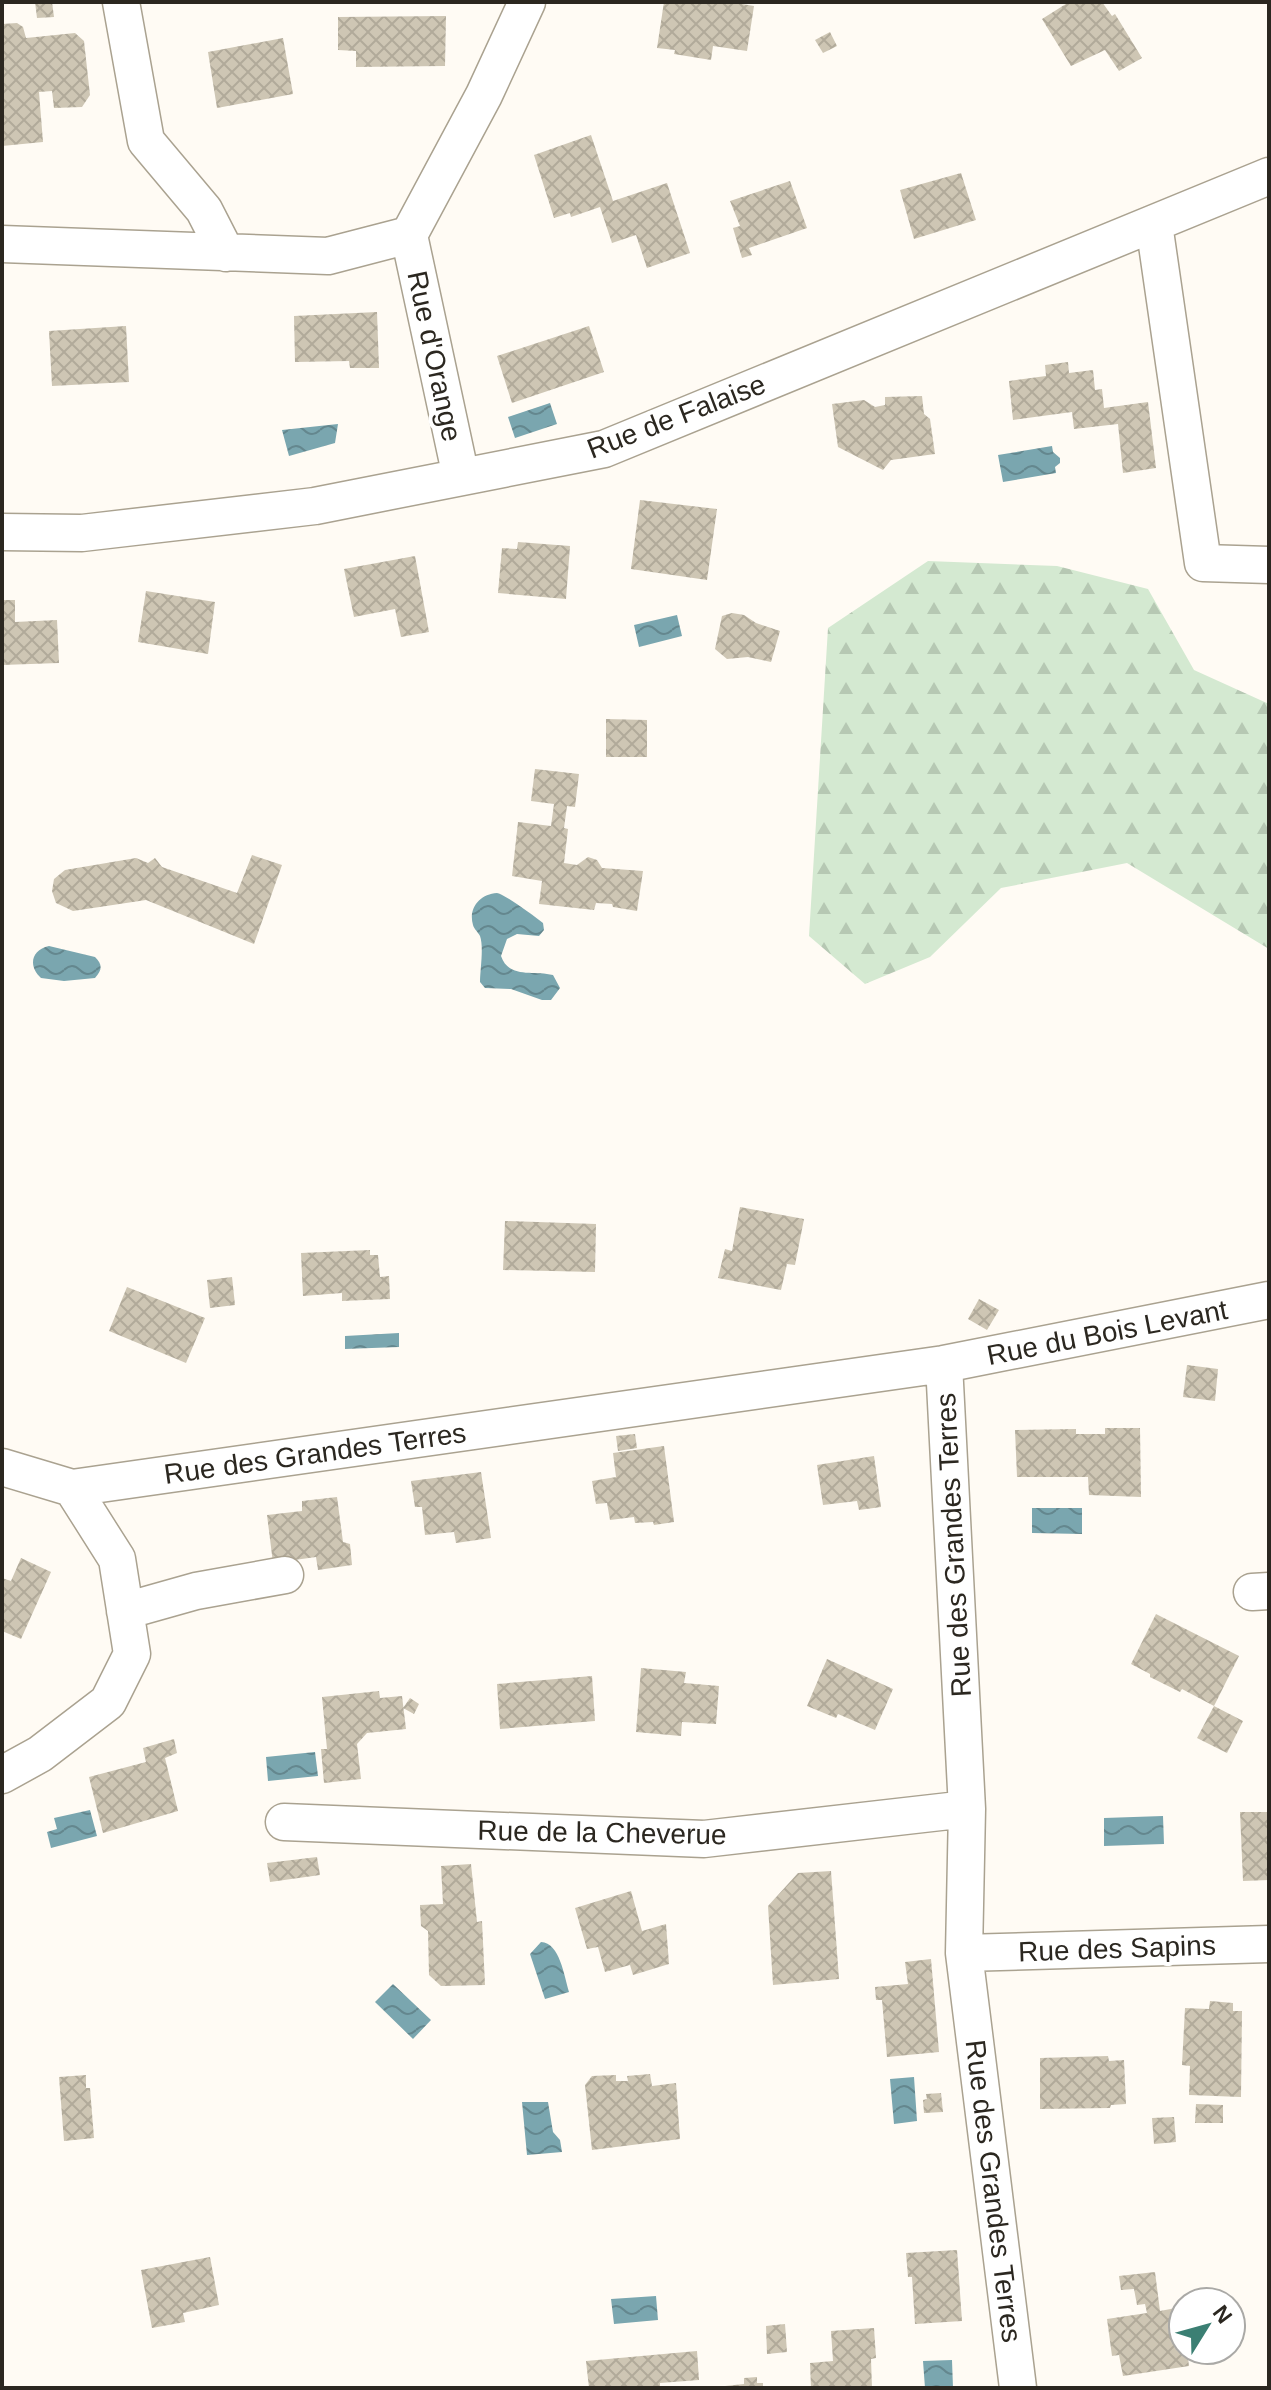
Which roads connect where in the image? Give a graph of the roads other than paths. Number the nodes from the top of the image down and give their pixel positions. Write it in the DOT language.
graph roads {
  1 [pos="121,2"];
  2 [pos="527,2"];
  3 [pos="1269,176"];
  4 [pos="1154,224"];
  5 [pos="409,235"];
  6 [pos="2,244"];
  7 [pos="226,253"];
  8 [pos="461,477"];
  9 [pos="2,532"];
  10 [pos="1269,565"];
  11 [pos="1269,1300"];
  12 [pos="944,1364"];
  13 [pos="2,1467"];
  14 [pos="72,1488"];
  15 [pos="285,1575"];
  16 [pos="125,1611"];
  17 [pos="2,1775"];
  18 [pos="967,1809"];
  19 [pos="284,1822"];
  20 [pos="1269,1944"];
  21 [pos="964,1953"];
  22 [pos="1018,2388"];
  1 -- 7 [label="street"];
  2 -- 5 [label="street"];
  3 -- 4 [label="street, Rue de Falaise"];
  4 -- 8 [label="street, Rue de Falaise"];
  4 -- 10 [label="street"];
  5 -- 7 [label="street"];
  5 -- 8 [label="street, Rue d'Orange"];
  6 -- 7 [label="street"];
  8 -- 9 [label="street, Rue de Falaise"];
  11 -- 12 [label="street, Rue du Bois Levant"];
  12 -- 14 [label="street, Rue des Grandes Terres"];
  12 -- 18 [label="street, Rue des Grandes Terres"];
  13 -- 14 [label="street, Rue des Grandes Terres"];
  14 -- 16 [label="street"];
  15 -- 16 [label="street"];
  16 -- 17 [label="street"];
  18 -- 19 [label="street, Rue de la Cheverue"];
  18 -- 21 [label="street, Rue des Grandes Terres"];
  20 -- 21 [label="street, Rue des Sapins"];
  21 -- 22 [label="street, Rue des Grandes Terres"];
}
